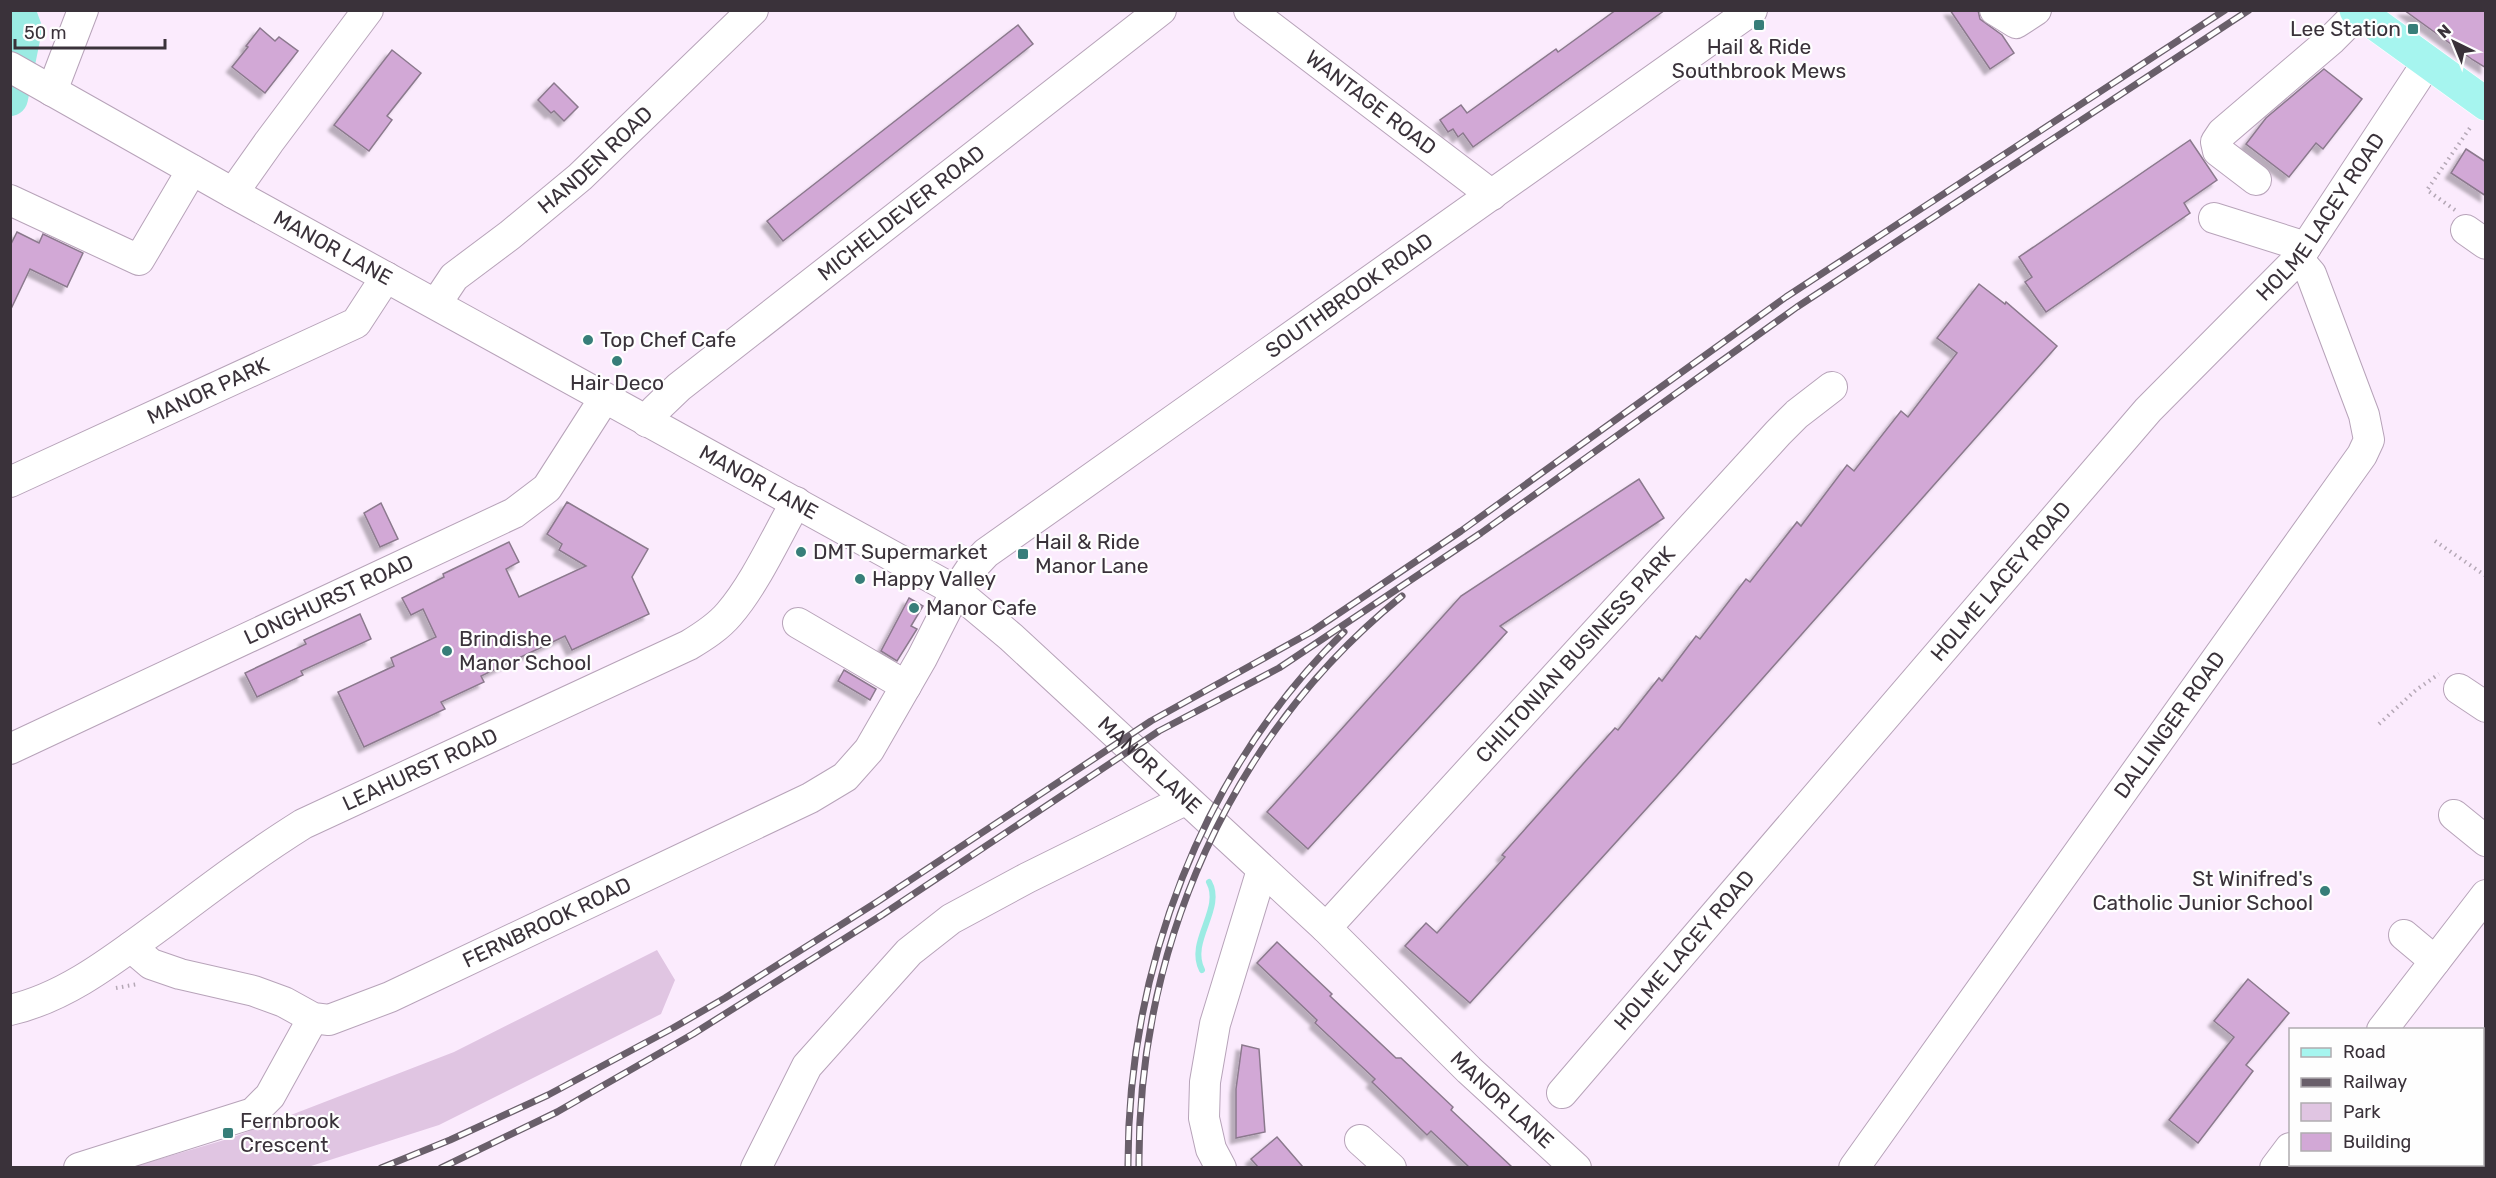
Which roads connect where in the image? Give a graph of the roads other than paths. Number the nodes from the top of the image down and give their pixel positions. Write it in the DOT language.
graph roads {
  1 [pos="83,10"];
  2 [pos="368,10"];
  3 [pos="753,10"];
  4 [pos="1161,10"];
  5 [pos="1249,10"];
  6 [pos="1752,10"];
  7 [pos="1995,10"];
  8 [pos="2036,10"];
  9 [pos="2359,11"];
  10 [pos="2427,63"];
  11 [pos="30,78"];
  12 [pos="2480,113"];
  13 [pos="192,170"];
  14 [pos="2256,180"];
  15 [pos="233,194"];
  16 [pos="1492,195"];
  17 [pos="10,200"];
  18 [pos="2214,218"];
  19 [pos="2302,253"];
  20 [pos="386,277"];
  21 [pos="436,304"];
  22 [pos="1832,387"];
  23 [pos="604,399"];
  24 [pos="647,422"];
  25 [pos="10,482"];
  26 [pos="796,502"];
  27 [pos="956,591"];
  28 [pos="798,623"];
  29 [pos="906,686"];
  30 [pos="2459,689"];
  31 [pos="2486,707"];
  32 [pos="10,749"];
  33 [pos="1185,800"];
  34 [pos="2454,815"];
  35 [pos="2486,841"];
  36 [pos="1262,870"];
  37 [pos="2486,895"];
  38 [pos="1326,928"];
  39 [pos="2404,934"];
  40 [pos="131,947"];
  41 [pos="2435,961"];
  42 [pos="10,1010"];
  43 [pos="313,1018"];
  44 [pos="2383,1028"];
  45 [pos="1562,1093"];
  46 [pos="1360,1140"];
  47 [pos="2289,1149"];
  48 [pos="79,1167"];
  49 [pos="756,1167"];
  50 [pos="1221,1167"];
  51 [pos="1391,1167"];
  52 [pos="1576,1167"];
  53 [pos="1854,1167"];
  54 [pos="2275,1167"];
  1 -- 11 [label="street"];
  2 -- 15 [label="street"];
  3 -- 21 [label="street, HANDEN ROAD"];
  4 -- 24 [label="street, MICHELDEVER ROAD"];
  5 -- 16 [label="street, WANTAGE ROAD"];
  6 -- 16 [label="street, SOUTHBROOK ROAD"];
  7 -- 8 [label="street"];
  9 -- 10 [label="main road"];
  9 -- 14 [label="street"];
  10 -- 12 [label="main road"];
  10 -- 19 [label="street, HOLME LACEY ROAD"];
  11 -- 13 [label="street, MANOR LANE"];
  13 -- 15 [label="street, MANOR LANE"];
  13 -- 17 [label="street"];
  15 -- 20 [label="street, MANOR LANE"];
  16 -- 27 [label="street, SOUTHBROOK ROAD"];
  18 -- 19 [label="street"];
  19 -- 45 [label="street, HOLME LACEY ROAD"];
  19 -- 53 [label="street, DALLINGER ROAD"];
  20 -- 21 [label="street, MANOR LANE"];
  20 -- 25 [label="street, MANOR PARK"];
  21 -- 23 [label="street, MANOR LANE"];
  22 -- 38 [label="street, CHILTONIAN BUSINESS PARK"];
  23 -- 24 [label="street, MANOR LANE"];
  23 -- 32 [label="street, LONGHURST ROAD"];
  24 -- 26 [label="street, MANOR LANE"];
  26 -- 27 [label="street, MANOR LANE"];
  26 -- 40 [label="street, LEAHURST ROAD"];
  27 -- 29 [label="street, FERNBROOK ROAD"];
  27 -- 33 [label="street, MANOR LANE"];
  28 -- 29 [label="street"];
  29 -- 43 [label="street, FERNBROOK ROAD"];
  30 -- 31 [label="street"];
  33 -- 36 [label="street, MANOR LANE"];
  33 -- 49 [label="street"];
  34 -- 35 [label="street"];
  36 -- 38 [label="street, MANOR LANE"];
  36 -- 50 [label="street"];
  37 -- 41 [label="street"];
  38 -- 52 [label="street, MANOR LANE"];
  39 -- 41 [label="street"];
  40 -- 42 [label="street, LEAHURST ROAD"];
  40 -- 43 [label="street"];
  41 -- 44 [label="street"];
  43 -- 48 [label="street"];
  46 -- 51 [label="street"];
  47 -- 54 [label="street"];
}
